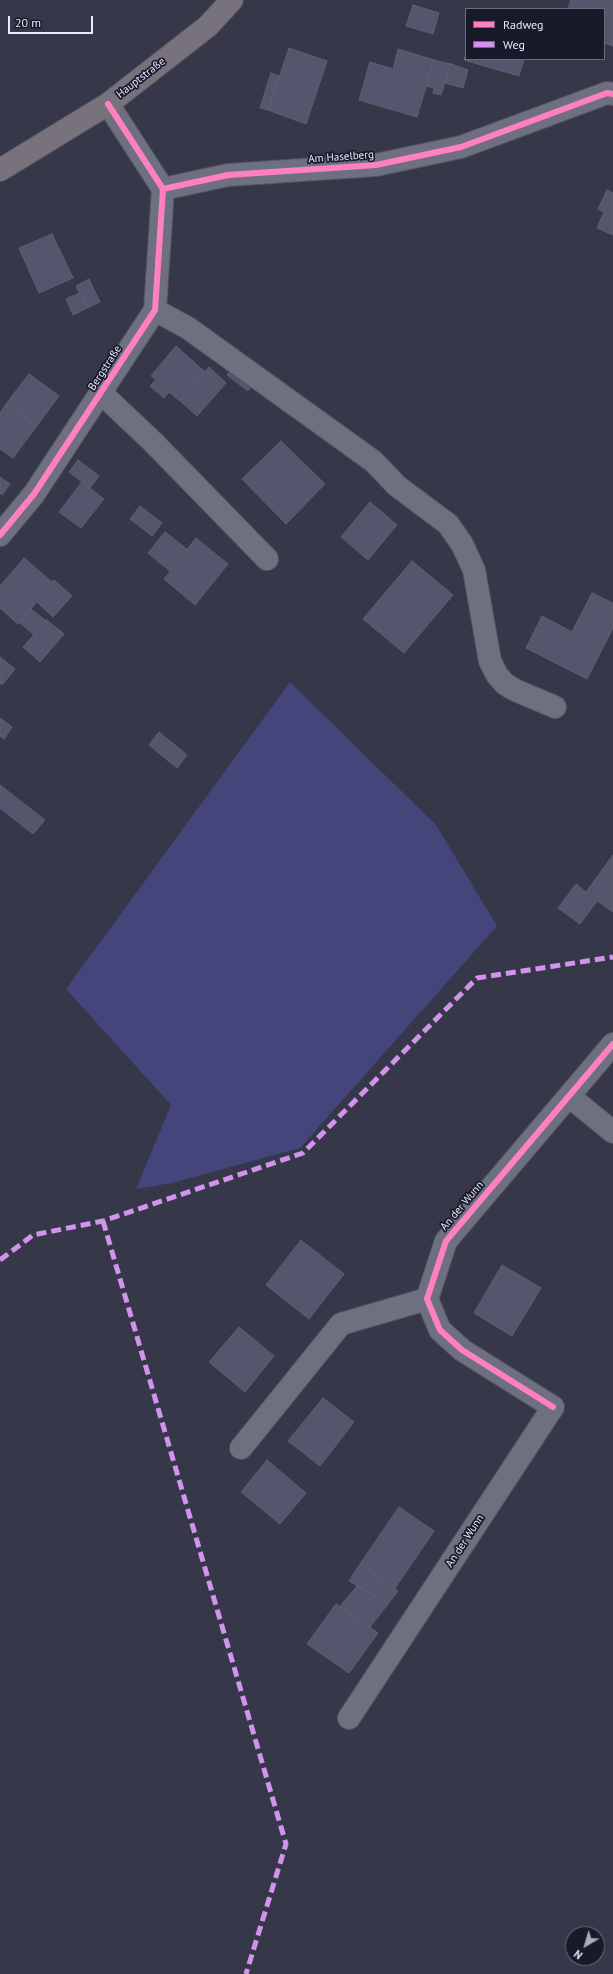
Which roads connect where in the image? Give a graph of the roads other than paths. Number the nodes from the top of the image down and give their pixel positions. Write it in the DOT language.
graph roads {
  1 [pos="232,0"];
  2 [pos="613,94"];
  3 [pos="108,104"];
  4 [pos="0,170"];
  5 [pos="163,189"];
  6 [pos="155,310"];
  7 [pos="101,393"];
  8 [pos="0,535"];
  9 [pos="267,559"];
  10 [pos="555,707"];
  11 [pos="613,1044"];
  12 [pos="569,1096"];
  13 [pos="613,1132"];
  14 [pos="427,1299"];
  15 [pos="241,1448"];
  16 [pos="349,1718"];
  1 -- 3 [label="main road, Hauptstraße"];
  2 -- 5 [label="street, Am Haselberg"];
  3 -- 4 [label="main road, Hauptstraße"];
  3 -- 5 [label="street"];
  5 -- 6 [label="street, Bergstraße"];
  6 -- 7 [label="street, Bergstraße"];
  6 -- 10 [label="street"];
  7 -- 8 [label="street, Bergstraße"];
  7 -- 9 [label="street"];
  11 -- 12 [label="street, An der Wunn"];
  12 -- 13 [label="street"];
  12 -- 14 [label="street, An der Wunn"];
  14 -- 15 [label="street"];
  14 -- 16 [label="street, An der Wunn"];
}
